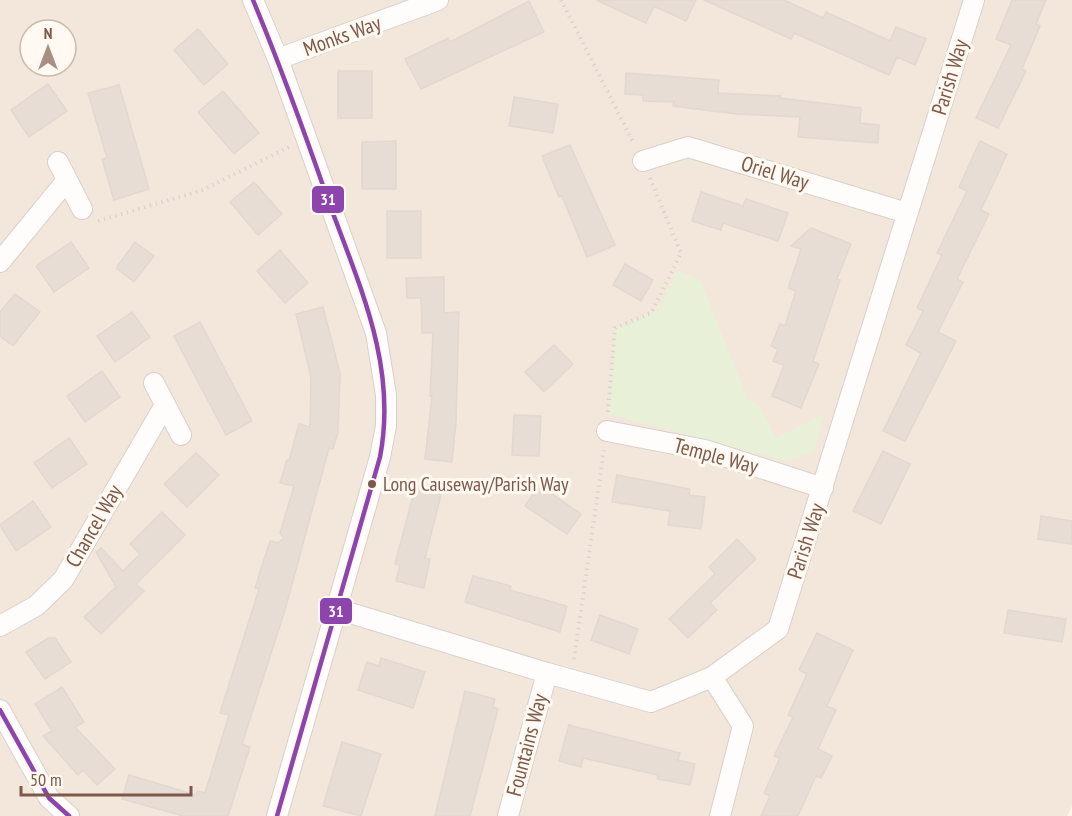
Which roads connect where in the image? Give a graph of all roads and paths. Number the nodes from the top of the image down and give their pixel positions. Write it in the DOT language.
graph roads {
  1 [pos="253,0"];
  2 [pos="438,0"];
  3 [pos="561,0"];
  4 [pos="973,0"];
  5 [pos="279,59"];
  6 [pos="306,139"];
  7 [pos="643,161"];
  8 [pos="58,162"];
  9 [pos="67,180"];
  10 [pos="82,209"];
  11 [pos="908,213"];
  12 [pos="0,262"];
  13 [pos="154,383"];
  14 [pos="165,405"];
  15 [pos="607,431"];
  16 [pos="181,435"];
  17 [pos="823,488"];
  18 [pos="337,609"];
  19 [pos="0,626"];
  20 [pos="547,673"];
  21 [pos="712,677"];
  22 [pos="571,680"];
  23 [pos="0,710"];
  24 [pos="69,816"];
  25 [pos="277,816"];
  26 [pos="508,816"];
  27 [pos="720,816"];
  1 -- 5 [label="street"];
  2 -- 5 [label="street, Monks Way"];
  3 -- 7 [label="path"];
  4 -- 11 [label="street, Parish Way"];
  5 -- 6 [label="street"];
  6 -- 10 [label="path"];
  6 -- 18 [label="street"];
  7 -- 11 [label="street, Oriel Way"];
  7 -- 15 [label="path"];
  8 -- 9 [label="street"];
  9 -- 10 [label="street"];
  9 -- 12 [label="street"];
  11 -- 17 [label="street, Parish Way"];
  13 -- 14 [label="street"];
  14 -- 16 [label="street"];
  14 -- 19 [label="street, Chancel Way"];
  15 -- 17 [label="street, Temple Way"];
  15 -- 22 [label="path"];
  17 -- 21 [label="street, Parish Way"];
  18 -- 20 [label="street, Parish Way"];
  18 -- 25 [label="street"];
  20 -- 22 [label="street, Parish Way"];
  20 -- 26 [label="street, Fountains Way"];
  21 -- 22 [label="street, Parish Way"];
  21 -- 27 [label="street"];
  23 -- 24 [label="street"];
}
